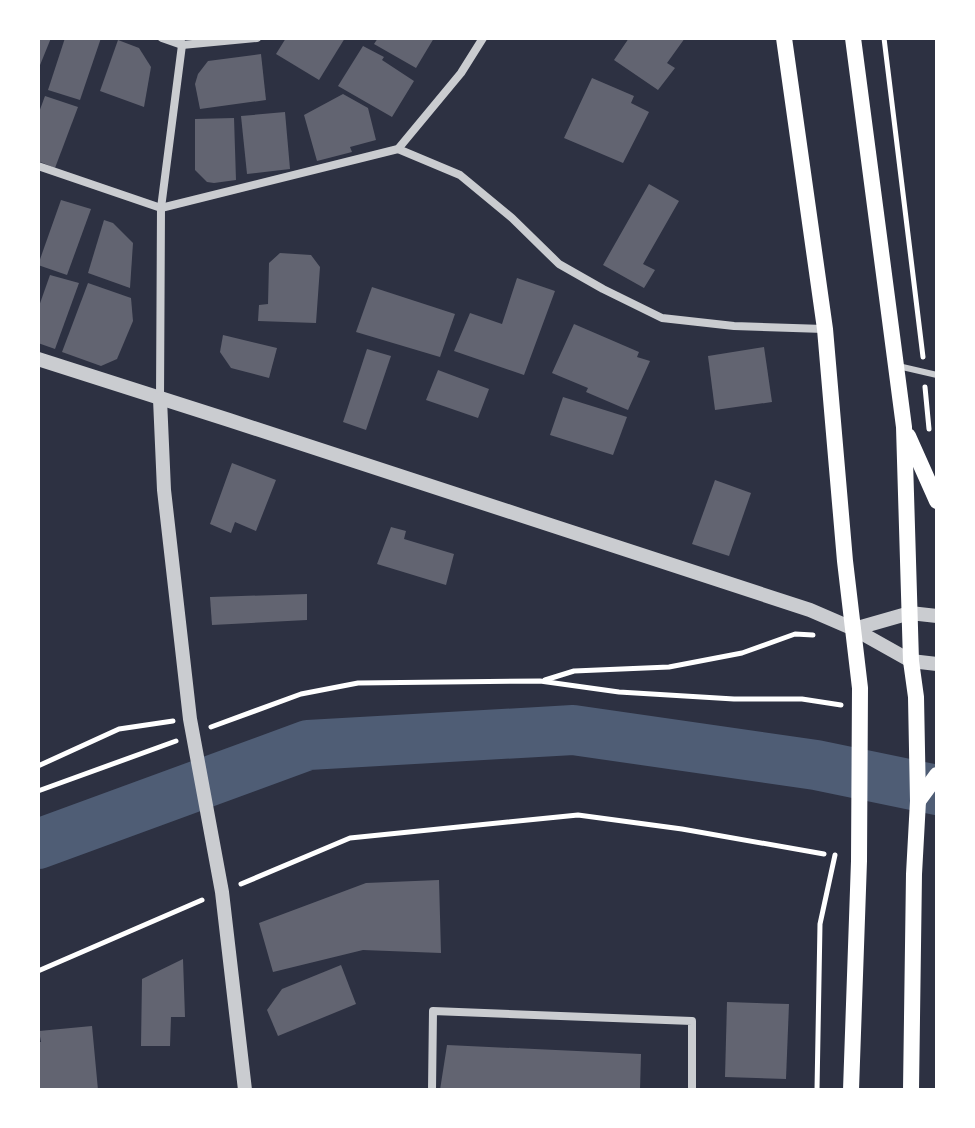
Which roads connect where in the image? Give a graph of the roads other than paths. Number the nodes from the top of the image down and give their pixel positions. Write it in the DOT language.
graph roads {
  1 [pos="162,38"];
  2 [pos="257,38"];
  3 [pos="483,38"];
  4 [pos="784,38"];
  5 [pos="853,38"];
  6 [pos="181,42"];
  7 [pos="398,149"];
  8 [pos="38,166"];
  9 [pos="161,208"];
  10 [pos="825,329"];
  11 [pos="38,359"];
  12 [pos="895,366"];
  13 [pos="937,375"];
  14 [pos="160,399"];
  15 [pos="904,427"];
  16 [pos="937,501"];
  17 [pos="910,613"];
  18 [pos="937,616"];
  19 [pos="854,629"];
  20 [pos="911,661"];
  21 [pos="937,664"];
  22 [pos="937,775"];
  23 [pos="918,801"];
  24 [pos="245,1090"];
  25 [pos="432,1090"];
  26 [pos="692,1090"];
  27 [pos="851,1090"];
  28 [pos="911,1090"];
  1 -- 6 [label="street"];
  2 -- 6 [label="street"];
  3 -- 7 [label="street"];
  4 -- 10 [label="main road"];
  5 -- 12 [label="main road"];
  6 -- 9 [label="street"];
  7 -- 9 [label="street"];
  7 -- 10 [label="street"];
  8 -- 9 [label="street"];
  9 -- 14 [label="street"];
  10 -- 19 [label="main road"];
  11 -- 14 [label="street"];
  12 -- 13 [label="lane"];
  12 -- 15 [label="main road"];
  14 -- 19 [label="street"];
  14 -- 24 [label="street"];
  15 -- 16 [label="main road"];
  15 -- 17 [label="main road"];
  17 -- 18 [label="street"];
  17 -- 19 [label="street"];
  17 -- 20 [label="main road"];
  19 -- 20 [label="street"];
  19 -- 27 [label="main road"];
  20 -- 21 [label="street"];
  20 -- 23 [label="main road"];
  22 -- 23 [label="main road"];
  23 -- 28 [label="main road"];
  25 -- 26 [label="street"];
}
